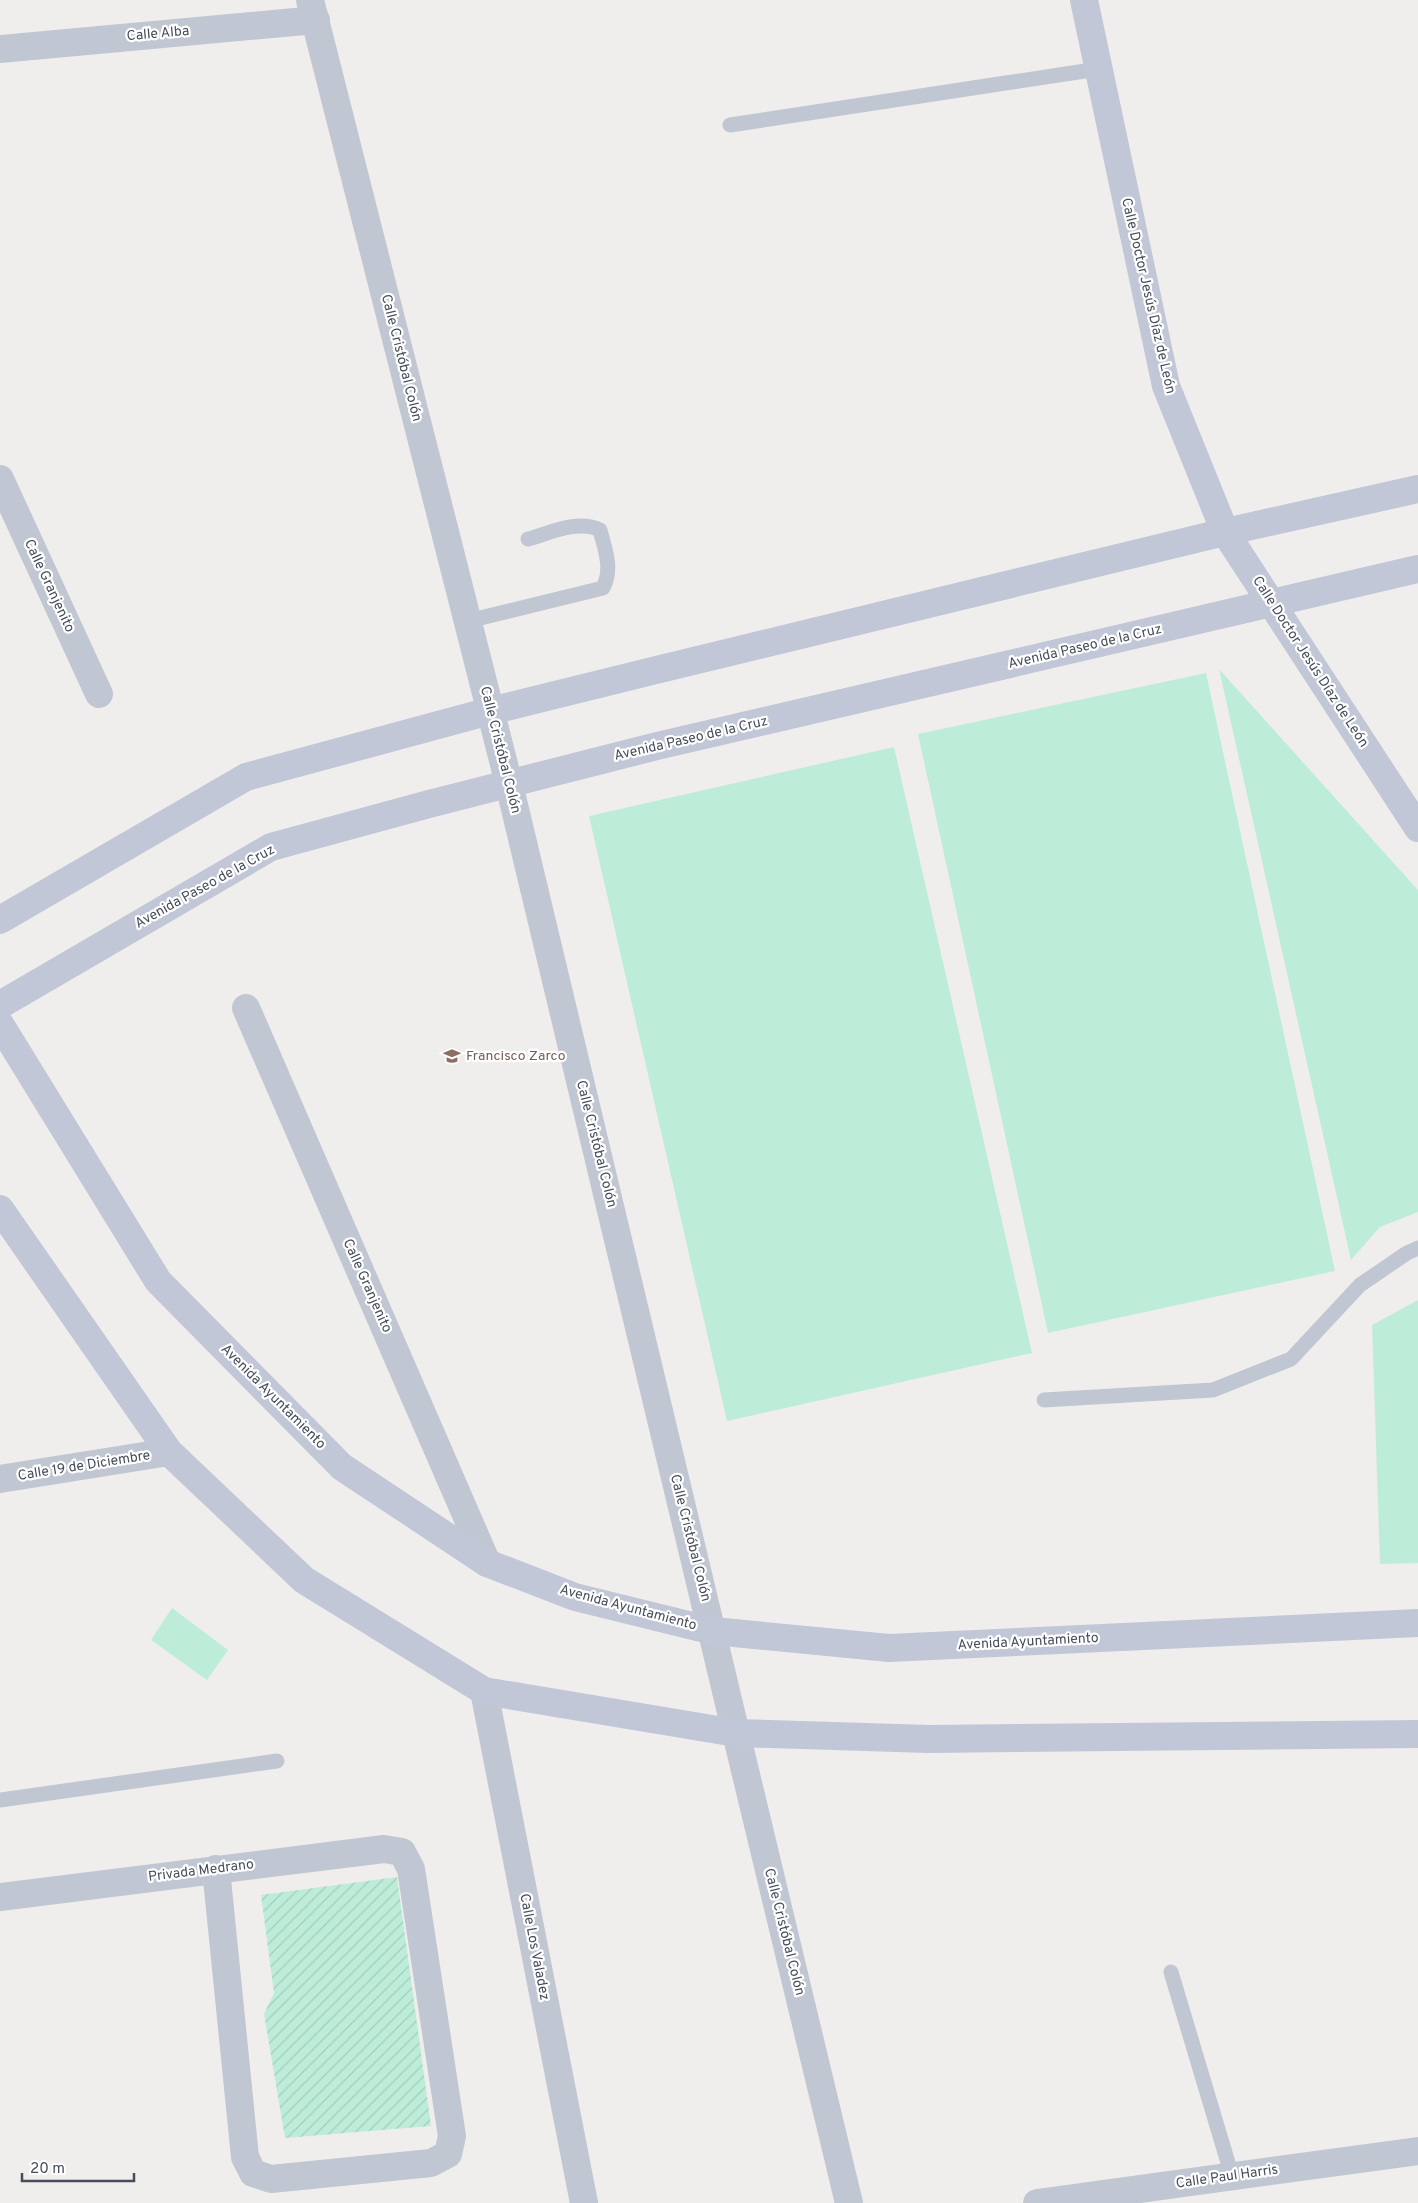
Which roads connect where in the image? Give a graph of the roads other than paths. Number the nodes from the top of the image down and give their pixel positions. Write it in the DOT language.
graph roads {
  1 [pos="1084,0"];
  2 [pos="313,10"];
  3 [pos="0,49"];
  4 [pos="1098,69"];
  5 [pos="730,125"];
  6 [pos="0,479"];
  7 [pos="1418,489"];
  8 [pos="1225,532"];
  9 [pos="528,539"];
  10 [pos="1418,569"];
  11 [pos="1271,603"];
  12 [pos="468,621"];
  13 [pos="99,694"];
  14 [pos="490,711"];
  15 [pos="509,784"];
  16 [pos="1418,828"];
  17 [pos="0,920"];
  18 [pos="0,1005"];
  19 [pos="246,1008"];
  20 [pos="0,1024"];
  21 [pos="0,1209"];
  22 [pos="1418,1248"];
  23 [pos="1044,1400"];
  24 [pos="169,1452"];
  25 [pos="0,1479"];
  26 [pos="487,1563"];
  27 [pos="1418,1623"];
  28 [pos="713,1631"];
  29 [pos="484,1691"];
  30 [pos="736,1733"];
  31 [pos="1418,1734"];
  32 [pos="277,1761"];
  33 [pos="0,1800"];
  34 [pos="216,1869"];
  35 [pos="0,1897"];
  36 [pos="1171,1972"];
  37 [pos="1418,2152"];
  38 [pos="1232,2176"];
  39 [pos="584,2203"];
  40 [pos="849,2203"];
  41 [pos="1037,2203"];
  1 -- 4 [label="main road, Calle Doctor Jesús Díaz de León"];
  2 -- 3 [label="street, Calle Alba"];
  2 -- 12 [label="street, Calle Cristóbal Colón"];
  4 -- 5 [label="lane"];
  4 -- 8 [label="main road, Calle Doctor Jesús Díaz de León"];
  6 -- 13 [label="street, Calle Granjenito"];
  7 -- 8 [label="main road"];
  8 -- 11 [label="main road, Calle Doctor Jesús Díaz de León"];
  8 -- 14 [label="main road"];
  9 -- 12 [label="lane"];
  10 -- 11 [label="main road, Avenida Paseo de la Cruz"];
  11 -- 15 [label="main road, Avenida Paseo de la Cruz"];
  11 -- 16 [label="main road, Calle Doctor Jesús Díaz de León"];
  12 -- 14 [label="street, Calle Cristóbal Colón"];
  14 -- 15 [label="street, Calle Cristóbal Colón"];
  14 -- 17 [label="main road"];
  15 -- 18 [label="main road, Avenida Paseo de la Cruz"];
  15 -- 28 [label="street, Calle Cristóbal Colón"];
  19 -- 26 [label="street, Calle Granjenito"];
  20 -- 26 [label="main road, Avenida Ayuntamiento"];
  21 -- 24 [label="main road"];
  22 -- 23 [label="lane"];
  24 -- 25 [label="street, Calle 19 de Diciembre"];
  24 -- 29 [label="main road"];
  26 -- 28 [label="main road, Avenida Ayuntamiento"];
  27 -- 28 [label="main road, Avenida Ayuntamiento"];
  28 -- 30 [label="street, Calle Cristóbal Colón"];
  29 -- 30 [label="main road"];
  29 -- 39 [label="street, Calle Los Valadez"];
  30 -- 31 [label="main road"];
  30 -- 40 [label="street, Calle Cristóbal Colón"];
  32 -- 33 [label="lane"];
  34 -- 34 [label="street, Privada Medrano"];
  34 -- 35 [label="street, Privada Medrano"];
  36 -- 38 [label="lane"];
  37 -- 38 [label="street, Calle Paul Harris"];
  38 -- 41 [label="street, Calle Paul Harris"];
}
